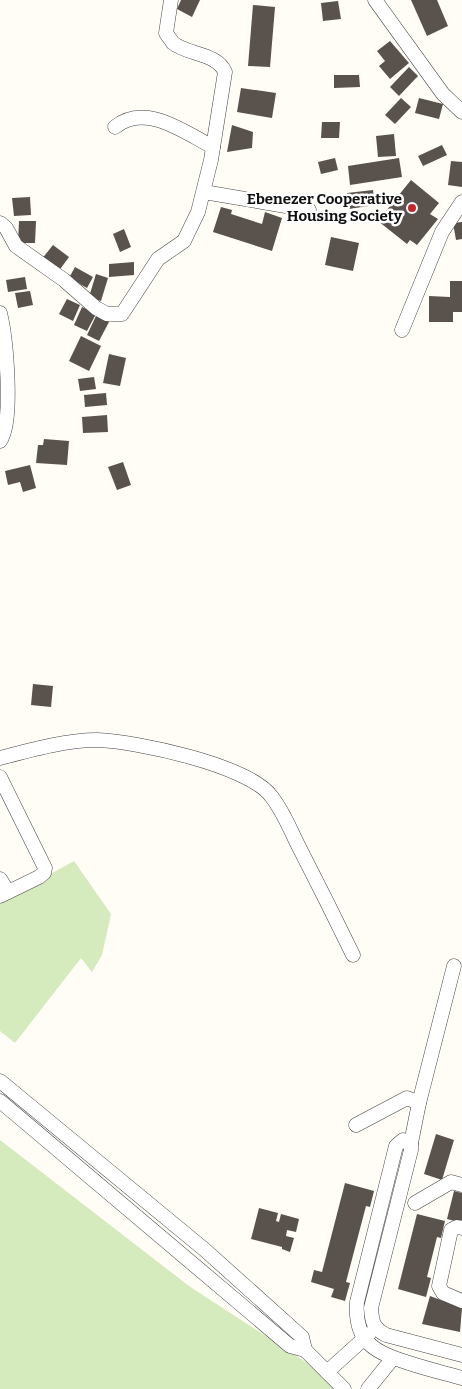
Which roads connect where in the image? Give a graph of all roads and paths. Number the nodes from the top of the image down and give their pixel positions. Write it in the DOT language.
graph roads {
  1 [pos="171,0"];
  2 [pos="375,0"];
  3 [pos="462,112"];
  4 [pos="115,127"];
  5 [pos="213,147"];
  6 [pos="204,192"];
  7 [pos="462,202"];
  8 [pos="309,210"];
  9 [pos="0,223"];
  10 [pos="0,313"];
  11 [pos="402,330"];
  12 [pos="0,441"];
  13 [pos="0,758"];
  14 [pos="0,777"];
  15 [pos="0,879"];
  16 [pos="4,894"];
  17 [pos="353,955"];
  18 [pos="454,966"];
  19 [pos="0,1081"];
  20 [pos="0,1101"];
  21 [pos="419,1103"];
  22 [pos="356,1125"];
  23 [pos="411,1143"];
  24 [pos="462,1185"];
  25 [pos="415,1203"];
  26 [pos="462,1228"];
  27 [pos="462,1301"];
  28 [pos="375,1328"];
  29 [pos="357,1345"];
  30 [pos="305,1350"];
  31 [pos="461,1353"];
  32 [pos="390,1361"];
  33 [pos="327,1372"];
  34 [pos="462,1378"];
  35 [pos="344,1389"];
  36 [pos="368,1389"];
  1 -- 5 [label="street"];
  2 -- 3 [label="street"];
  4 -- 5 [label="street"];
  5 -- 6 [label="street"];
  6 -- 8 [label="street"];
  6 -- 9 [label="street"];
  7 -- 11 [label="street"];
  10 -- 12 [label="street"];
  13 -- 17 [label="street"];
  14 -- 16 [label="street"];
  15 -- 16 [label="street"];
  18 -- 21 [label="street"];
  19 -- 30 [label="street"];
  20 -- 30 [label="street"];
  21 -- 22 [label="street"];
  21 -- 23 [label="street"];
  23 -- 28 [label="street"];
  23 -- 29 [label="street"];
  24 -- 25 [label="street"];
  26 -- 27 [label="street"];
  28 -- 29 [label="street"];
  28 -- 31 [label="street"];
  29 -- 32 [label="street"];
  29 -- 33 [label="street"];
  30 -- 33 [label="street"];
  32 -- 34 [label="street"];
  32 -- 36 [label="street"];
  33 -- 35 [label="street"];
}
